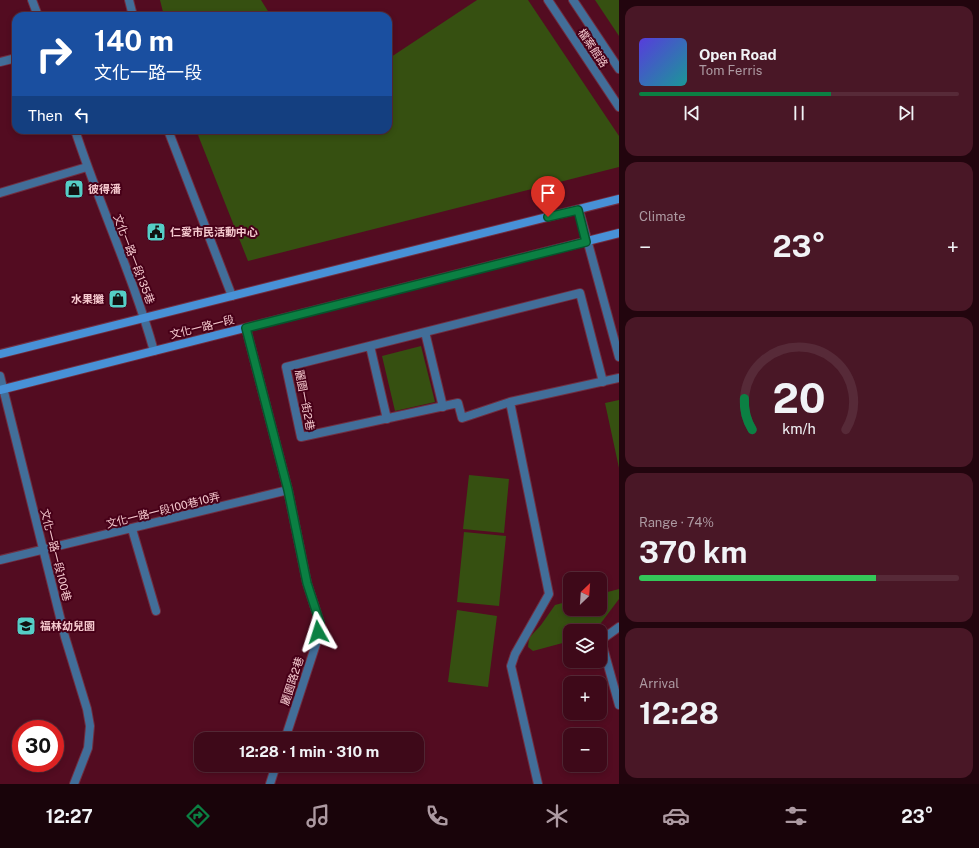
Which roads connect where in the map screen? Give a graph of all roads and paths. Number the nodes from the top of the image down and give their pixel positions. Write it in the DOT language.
graph roads {
  1 [pos="32,0"];
  2 [pos="129,0"];
  3 [pos="548,0"];
  4 [pos="573,0"];
  5 [pos="36,12"];
  6 [pos="133,12"];
  7 [pos="12,59"];
  8 [pos="0,62"];
  9 [pos="619,69"];
  10 [pos="619,107"];
  11 [pos="77,134"];
  12 [pos="170,134"];
  13 [pos="87,168"];
  14 [pos="0,193"];
  15 [pos="619,199"];
  16 [pos="578,210"];
  17 [pos="619,233"];
  18 [pos="586,242"];
  19 [pos="232,296"];
  20 [pos="145,318"];
  21 [pos="246,328"];
  22 [pos="425,332"];
  23 [pos="370,346"];
  24 [pos="154,351"];
  25 [pos="0,354"];
  26 [pos="619,357"];
  27 [pos="0,376"];
  28 [pos="619,378"];
  29 [pos="603,382"];
  30 [pos="1,389"];
  31 [pos="510,402"];
  32 [pos="443,407"];
  33 [pos="386,419"];
  34 [pos="288,490"];
  35 [pos="132,529"];
  36 [pos="44,550"];
  37 [pos="0,560"];
  38 [pos="156,611"];
  39 [pos="619,627"];
  40 [pos="619,705"];
  41 [pos="287,732"];
  42 [pos="274,772"];
  43 [pos="74,784"];
  44 [pos="270,784"];
  45 [pos="538,784"];
  1 -- 5 [label="street"];
  2 -- 6 [label="street"];
  3 -- 10 [label="street, 檔案館路"];
  4 -- 9 [label="street, 檔案館路"];
  7 -- 8 [label="street"];
  11 -- 13 [label="street, 文化一路一段135巷"];
  12 -- 19 [label="street"];
  13 -- 14 [label="street"];
  13 -- 20 [label="street, 文化一路一段135巷"];
  15 -- 16 [label="main road, 文化一路一段"];
  16 -- 18 [label="street"];
  16 -- 19 [label="main road, 文化一路一段"];
  17 -- 18 [label="main road, 文化一路一段"];
  18 -- 21 [label="main road, 文化一路一段"];
  18 -- 26 [label="street"];
  19 -- 20 [label="main road, 文化一路一段"];
  20 -- 24 [label="street, 文化一路一段135巷"];
  20 -- 25 [label="main road, 文化一路一段"];
  21 -- 24 [label="main road, 文化一路一段"];
  21 -- 34 [label="street, 麗園路2巷"];
  22 -- 23 [label="street, 麗園一街2巷"];
  22 -- 29 [label="street, 麗園一街2巷"];
  22 -- 32 [label="street"];
  23 -- 33 [label="street"];
  23 -- 33 [label="street, 麗園一街2巷"];
  24 -- 30 [label="main road, 文化一路一段"];
  27 -- 30 [label="street, 文化一路一段100巷"];
  28 -- 29 [label="street, 麗園一街2巷"];
  29 -- 31 [label="street, 麗園一街2巷"];
  30 -- 36 [label="street, 文化一路一段100巷"];
  31 -- 32 [label="street, 麗園一街2巷"];
  31 -- 45 [label="street"];
  32 -- 33 [label="street, 麗園一街2巷"];
  34 -- 35 [label="street, 文化一路一段100巷10弄"];
  34 -- 41 [label="street, 麗園路2巷"];
  35 -- 36 [label="street, 文化一路一段100巷10弄"];
  35 -- 38 [label="street"];
  36 -- 37 [label="street, 文化一路一段100巷10弄"];
  36 -- 43 [label="street, 文化一路一段100巷"];
  39 -- 40 [label="street"];
  42 -- 44 [label="street"];
}
